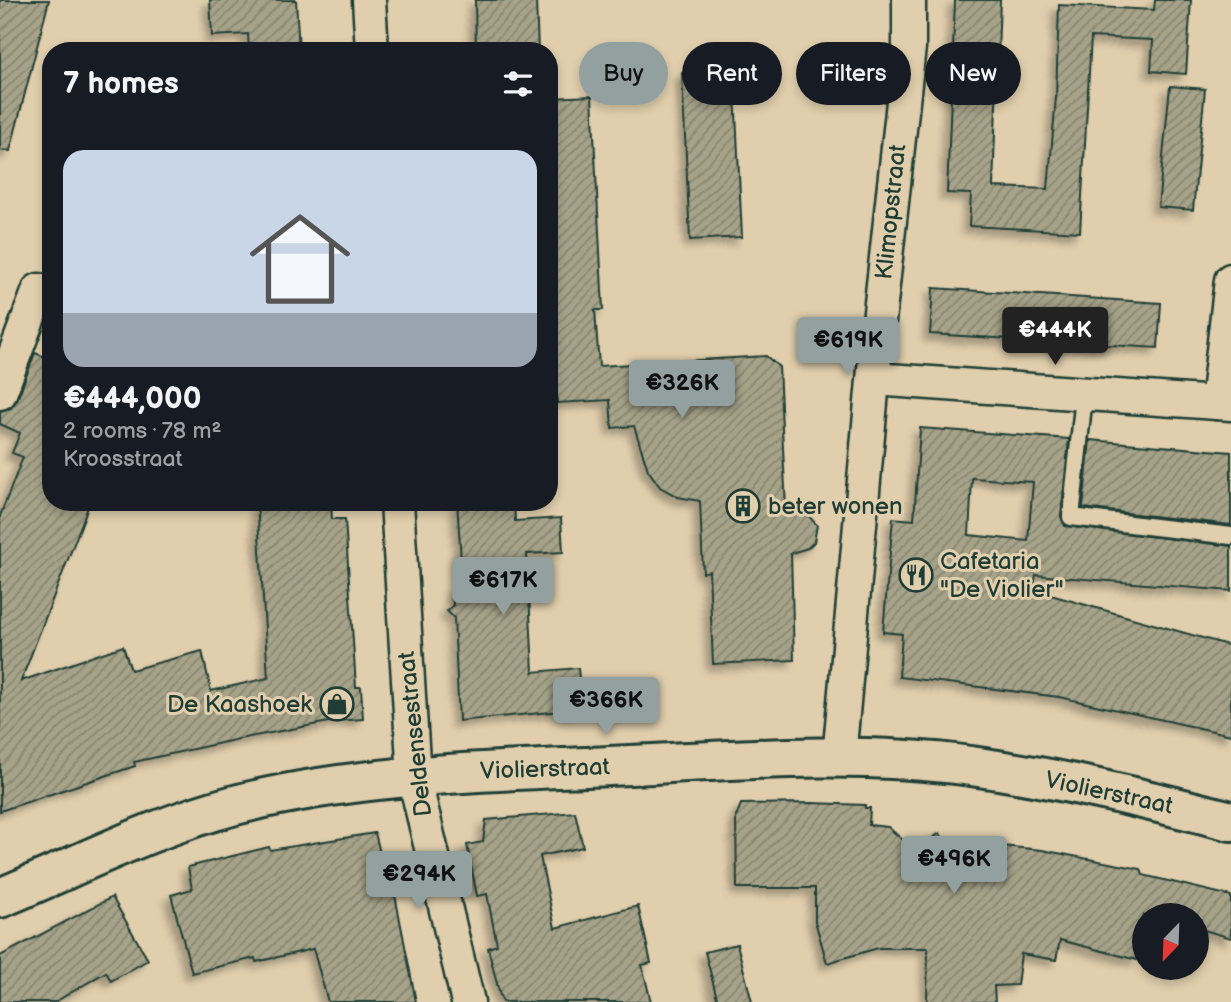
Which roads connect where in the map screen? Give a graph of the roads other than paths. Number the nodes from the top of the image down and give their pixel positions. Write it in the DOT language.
graph roads {
  1 [pos="369,0"];
  2 [pos="909,0"];
  3 [pos="371,42"];
  4 [pos="1231,280"];
  5 [pos="39,290"];
  6 [pos="874,379"];
  7 [pos="0,394"];
  8 [pos="1084,396"];
  9 [pos="1224,403"];
  10 [pos="398,511"];
  11 [pos="1231,536"];
  12 [pos="839,758"];
  13 [pos="414,777"];
  14 [pos="1231,821"];
  15 [pos="0,898"];
  16 [pos="468,1002"];
  1 -- 3 [label="street"];
  2 -- 6 [label="street, Klimopstraat"];
  4 -- 9 [label="street"];
  5 -- 7 [label="street"];
  6 -- 8 [label="street"];
  6 -- 12 [label="street, Klimopstraat"];
  8 -- 9 [label="street"];
  8 -- 11 [label="lane"];
  10 -- 13 [label="street, Deldensestraat"];
  12 -- 13 [label="main road, Violierstraat"];
  12 -- 14 [label="main road, Violierstraat"];
  13 -- 15 [label="main road, Violierstraat"];
  13 -- 16 [label="street, Deldensestraat"];
}
